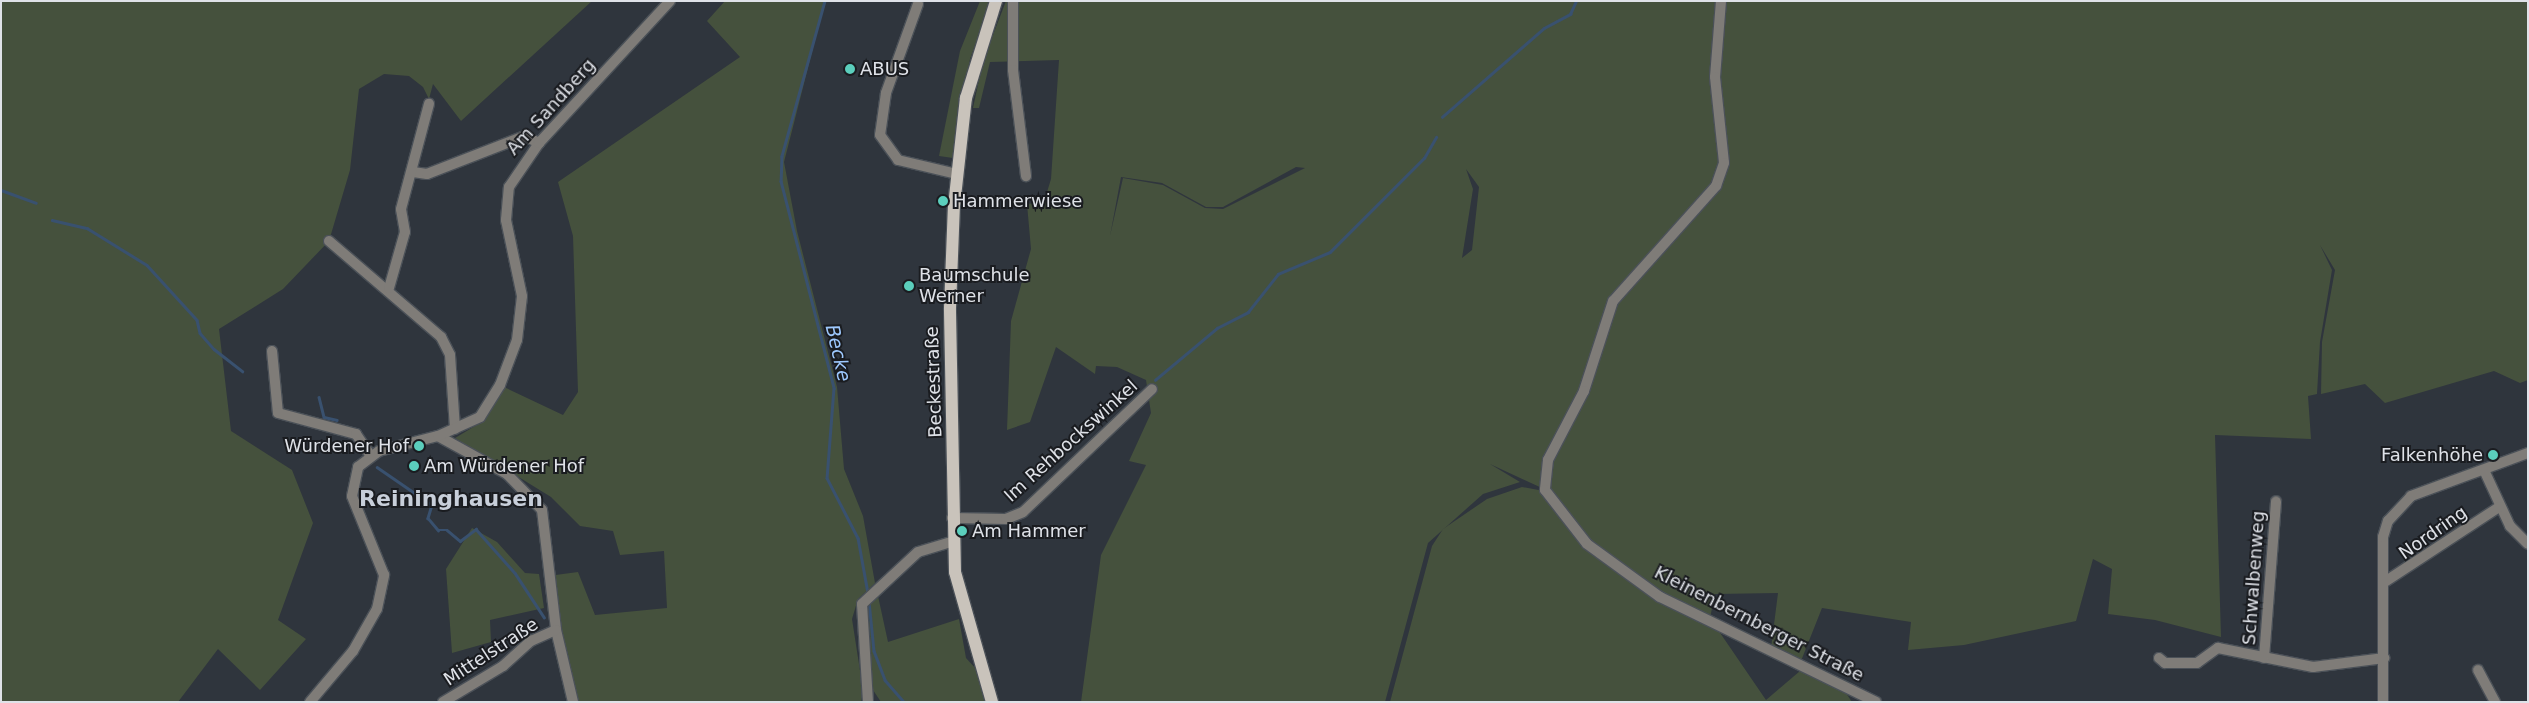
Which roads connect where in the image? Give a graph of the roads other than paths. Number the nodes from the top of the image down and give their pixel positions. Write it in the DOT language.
graph roads {
  1 [pos="670,1"];
  2 [pos="996,1"];
  3 [pos="1013,1"];
  4 [pos="1721,1"];
  5 [pos="918,4"];
  6 [pos="429,104"];
  7 [pos="539,142"];
  8 [pos="413,172"];
  9 [pos="957,174"];
  10 [pos="1026,176"];
  11 [pos="329,242"];
  12 [pos="389,288"];
  13 [pos="272,351"];
  14 [pos="1152,389"];
  15 [pos="455,429"];
  16 [pos="438,436"];
  17 [pos="2528,453"];
  18 [pos="371,456"];
  19 [pos="2484,470"];
  20 [pos="2276,501"];
  21 [pos="2500,507"];
  22 [pos="952,518"];
  23 [pos="953,541"];
  24 [pos="2528,544"];
  25 [pos="2383,582"];
  26 [pos="556,630"];
  27 [pos="2159,658"];
  28 [pos="2264,658"];
  29 [pos="2384,658"];
  30 [pos="2478,670"];
  31 [pos="310,702"];
  32 [pos="443,702"];
  33 [pos="573,702"];
  34 [pos="868,702"];
  35 [pos="992,702"];
  36 [pos="1876,702"];
  37 [pos="2383,702"];
  38 [pos="2495,702"];
  1 -- 7 [label="street, Am Sandberg"];
  2 -- 9 [label="main road, Beckestraße"];
  3 -- 10 [label="street"];
  4 -- 36 [label="street, Kleinenbernberger Straße"];
  5 -- 9 [label="street"];
  6 -- 8 [label="street"];
  7 -- 8 [label="street"];
  7 -- 15 [label="street, Am Sandberg"];
  8 -- 12 [label="street"];
  9 -- 22 [label="main road, Beckestraße"];
  11 -- 12 [label="street"];
  12 -- 15 [label="street"];
  13 -- 18 [label="street"];
  14 -- 22 [label="street, Im Rehbockswinkel"];
  15 -- 16 [label="street, Am Sandberg"];
  16 -- 18 [label="street, Am Sandberg"];
  16 -- 26 [label="street"];
  17 -- 19 [label="street, Nordring"];
  18 -- 31 [label="street"];
  19 -- 21 [label="street"];
  19 -- 25 [label="street, Nordring"];
  20 -- 28 [label="street, Schwalbenweg"];
  21 -- 24 [label="street"];
  21 -- 25 [label="street, Nordring"];
  22 -- 23 [label="main road, Beckestraße"];
  23 -- 34 [label="street"];
  23 -- 35 [label="main road, Beckestraße"];
  25 -- 29 [label="street, Nordring"];
  26 -- 32 [label="street, Mittelstraße"];
  26 -- 33 [label="street"];
  27 -- 28 [label="street"];
  28 -- 29 [label="street"];
  29 -- 37 [label="street, Nordring"];
  30 -- 38 [label="street"];
}
